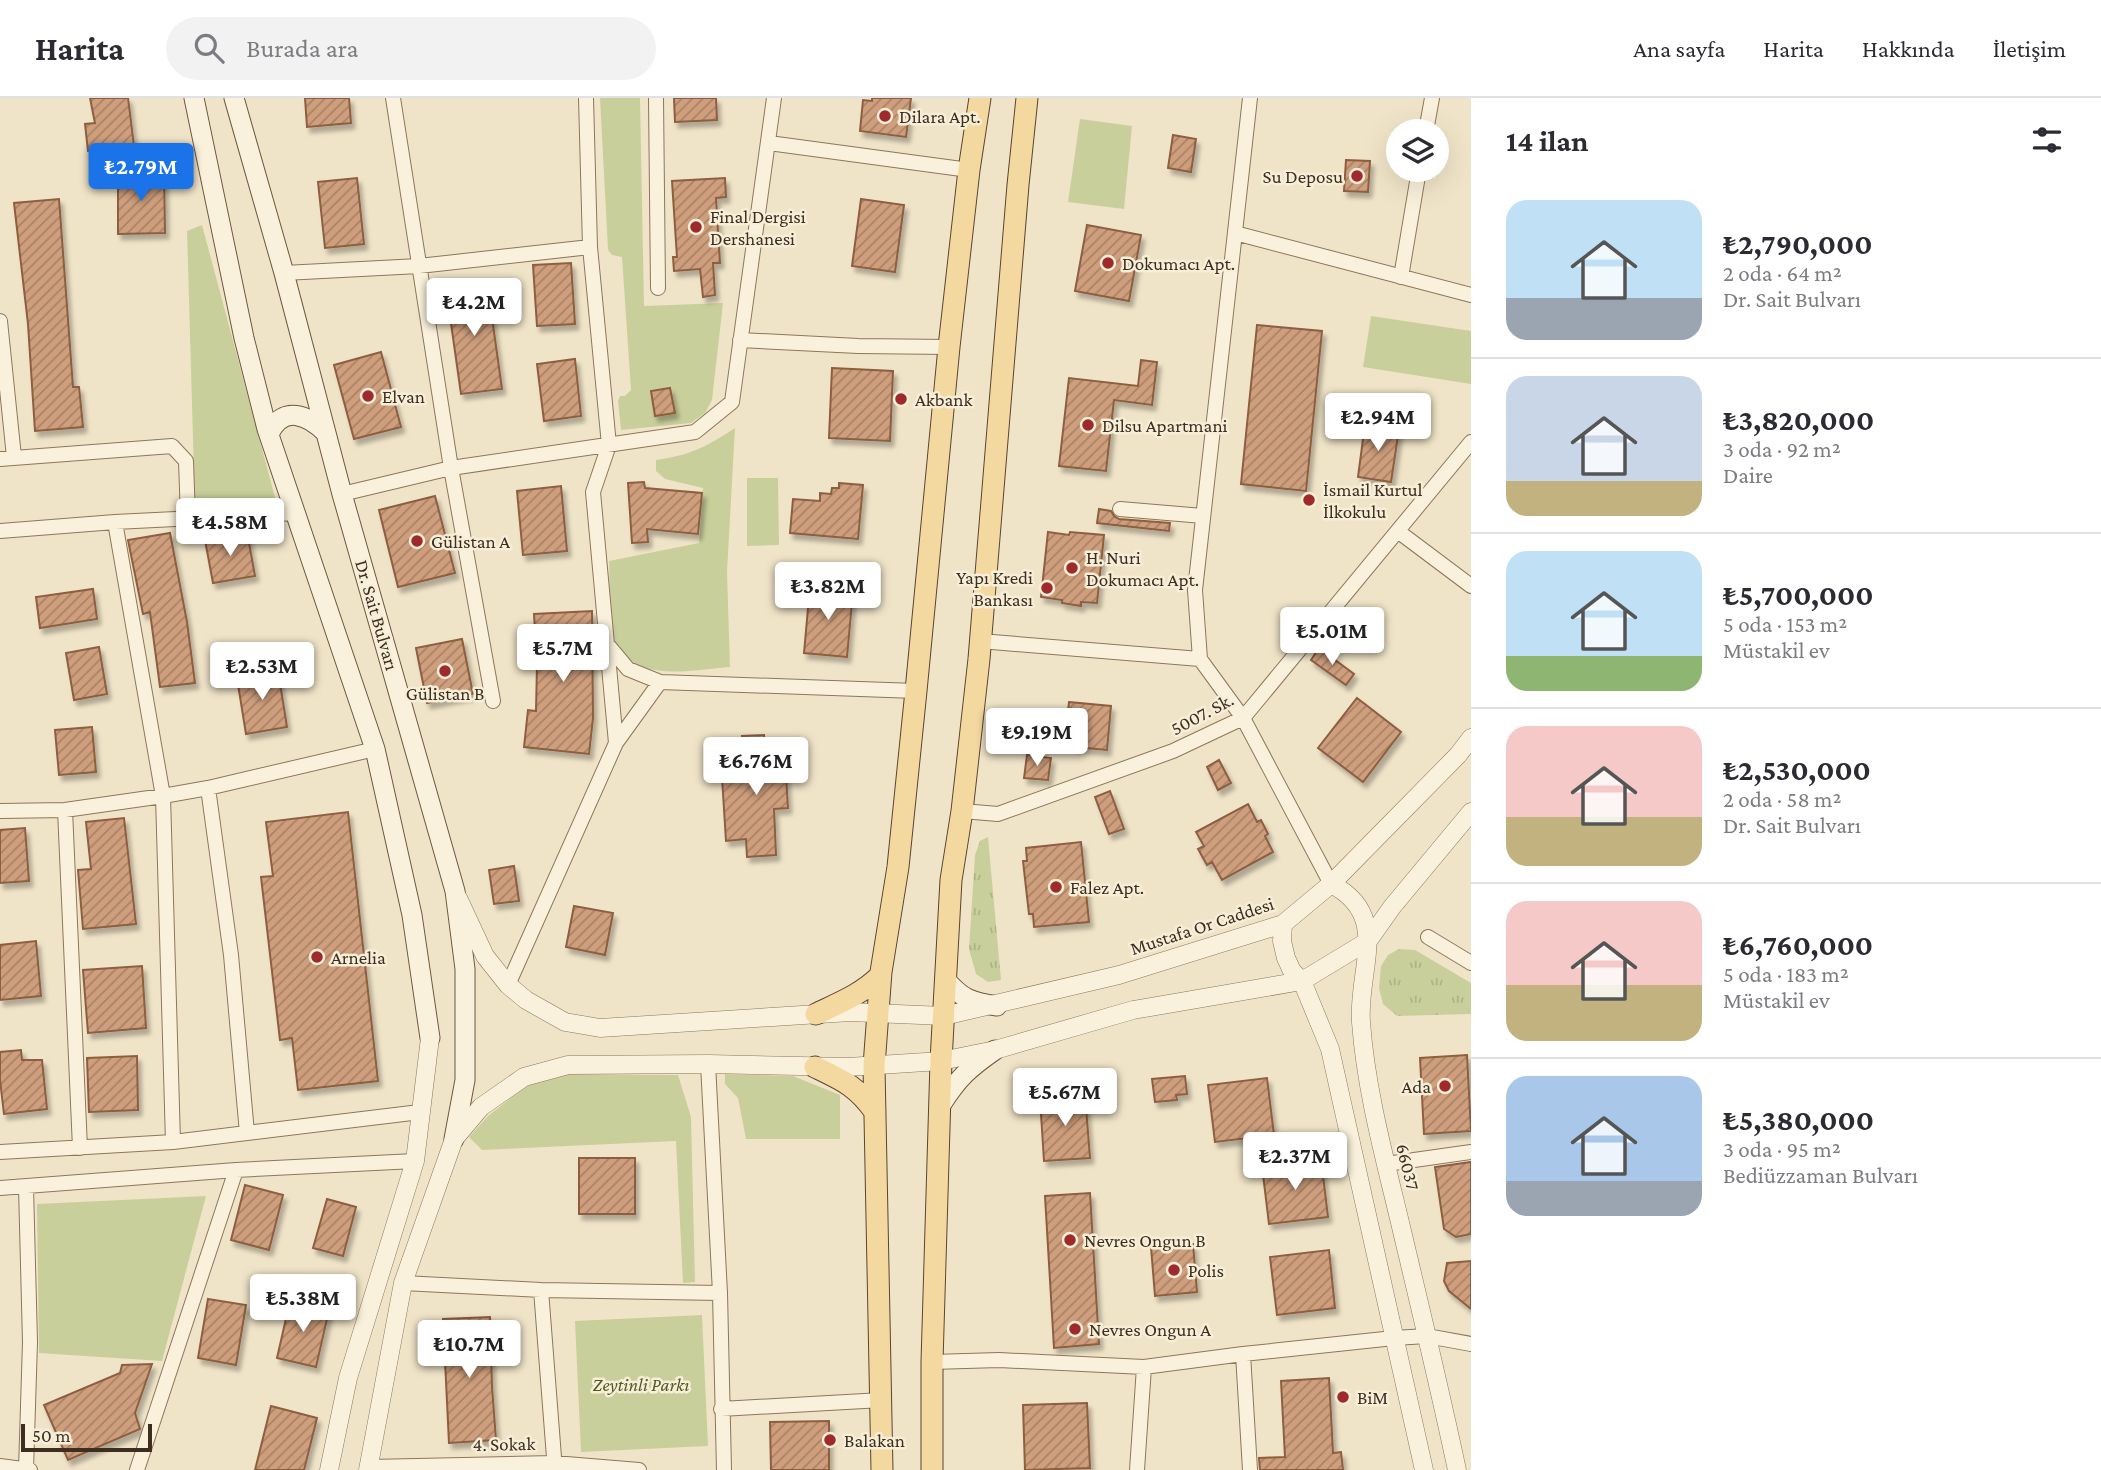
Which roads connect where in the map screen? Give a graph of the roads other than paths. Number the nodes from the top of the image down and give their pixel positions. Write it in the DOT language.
graph roads {
  1 [pos="194,98"];
  2 [pos="234,98"];
  3 [pos="393,98"];
  4 [pos="586,98"];
  5 [pos="656,98"];
  6 [pos="774,98"];
  7 [pos="980,98"];
  8 [pos="1027,98"];
  9 [pos="1250,98"];
  10 [pos="1432,98"];
  11 [pos="1428,119"];
  12 [pos="769,143"];
  13 [pos="970,170"];
  14 [pos="1417,182"];
  15 [pos="1235,233"];
  16 [pos="590,247"];
  17 [pos="419,266"];
  18 [pos="284,273"];
  19 [pos="1401,277"];
  20 [pos="659,288"];
  21 [pos="1471,295"];
  22 [pos="0,321"];
  23 [pos="740,340"];
  24 [pos="949,347"];
  25 [pos="326,433"];
  26 [pos="269,434"];
  27 [pos="1471,442"];
  28 [pos="610,445"];
  29 [pos="7,458"];
  30 [pos="451,468"];
  31 [pos="342,494"];
  32 [pos="1120,509"];
  33 [pos="297,513"];
  34 [pos="1203,516"];
  35 [pos="188,518"];
  36 [pos="115,522"];
  37 [pos="0,531"];
  38 [pos="1399,532"];
  39 [pos="1471,586"];
  40 [pos="980,641"];
  41 [pos="606,643"];
  42 [pos="1200,659"];
  43 [pos="660,682"];
  44 [pos="916,691"];
  45 [pos="493,701"];
  46 [pos="1243,718"];
  47 [pos="1471,738"];
  48 [pos="616,743"];
  49 [pos="375,749"];
  50 [pos="208,788"];
  51 [pos="163,796"];
  52 [pos="65,810"];
  53 [pos="0,811"];
  54 [pos="962,811"];
  55 [pos="1471,812"];
  56 [pos="1331,884"];
  57 [pos="455,891"];
  58 [pos="1283,924"];
  59 [pos="1428,937"];
  60 [pos="1368,941"];
  61 [pos="1471,963"];
  62 [pos="880,976"];
  63 [pos="945,979"];
  64 [pos="1302,981"];
  65 [pos="508,985"];
  66 [pos="996,1006"];
  67 [pos="876,1013"];
  68 [pos="816,1014"];
  69 [pos="944,1016"];
  70 [pos="430,1038"];
  71 [pos="995,1050"];
  72 [pos="941,1061"];
  73 [pos="708,1064"];
  74 [pos="815,1066"];
  75 [pos="873,1066"];
  76 [pos="940,1105"];
  77 [pos="420,1112"];
  78 [pos="875,1112"];
  79 [pos="247,1133"];
  80 [pos="454,1139"];
  81 [pos="173,1142"];
  82 [pos="80,1148"];
  83 [pos="0,1152"];
  84 [pos="1471,1152"];
  85 [pos="415,1161"];
  86 [pos="1386,1164"];
  87 [pos="236,1170"];
  88 [pos="26,1187"];
  89 [pos="0,1188"];
  90 [pos="403,1283"];
  91 [pos="541,1290"];
  92 [pos="720,1293"];
  93 [pos="1427,1336"];
  94 [pos="1394,1338"];
  95 [pos="1471,1345"];
  96 [pos="1243,1354"];
  97 [pos="932,1362"];
  98 [pos="1144,1367"];
  99 [pos="882,1400"];
  100 [pos="721,1409"];
  101 [pos="0,1466"];
  102 [pos="555,1466"];
  103 [pos="368,1468"];
  104 [pos="28,1470"];
  105 [pos="137,1470"];
  106 [pos="329,1470"];
  107 [pos="639,1470"];
  108 [pos="724,1470"];
  109 [pos="882,1470"];
  110 [pos="932,1470"];
  111 [pos="1137,1470"];
  112 [pos="1250,1470"];
  113 [pos="1424,1470"];
  114 [pos="1457,1470"];
  1 -- 26 [label="main road"];
  2 -- 18 [label="main road, Dr. Sait Bulvarı"];
  3 -- 17 [label="street"];
  4 -- 16 [label="street"];
  5 -- 20 [label="street"];
  6 -- 12 [label="street"];
  7 -- 13 [label="main road"];
  8 -- 40 [label="main road"];
  9 -- 15 [label="street"];
  10 -- 11 [label="street"];
  12 -- 13 [label="street"];
  12 -- 23 [label="street"];
  13 -- 24 [label="main road"];
  14 -- 19 [label="street"];
  15 -- 19 [label="street"];
  15 -- 34 [label="street"];
  16 -- 17 [label="street"];
  16 -- 28 [label="street"];
  17 -- 18 [label="street"];
  17 -- 30 [label="street"];
  18 -- 25 [label="main road, Dr. Sait Bulvarı"];
  19 -- 21 [label="street"];
  22 -- 29 [label="street"];
  23 -- 24 [label="street"];
  23 -- 28 [label="street"];
  24 -- 44 [label="main road"];
  25 -- 26 [label="main road"];
  25 -- 31 [label="main road, Dr. Sait Bulvarı"];
  26 -- 33 [label="main road"];
  27 -- 38 [label="street, 5007. Sk."];
  28 -- 30 [label="street"];
  28 -- 41 [label="street"];
  29 -- 35 [label="street"];
  30 -- 31 [label="street"];
  30 -- 45 [label="street"];
  31 -- 57 [label="main road, Dr. Sait Bulvarı"];
  32 -- 34 [label="street"];
  33 -- 35 [label="street"];
  33 -- 49 [label="main road"];
  34 -- 42 [label="street"];
  35 -- 36 [label="street"];
  36 -- 37 [label="street"];
  36 -- 51 [label="street"];
  38 -- 39 [label="street"];
  38 -- 46 [label="street, 5007. Sk."];
  40 -- 42 [label="street"];
  40 -- 54 [label="main road"];
  41 -- 43 [label="street"];
  41 -- 48 [label="street"];
  42 -- 46 [label="street"];
  43 -- 44 [label="street"];
  43 -- 48 [label="street"];
  44 -- 62 [label="main road"];
  46 -- 54 [label="street, 5007. Sk."];
  46 -- 56 [label="street"];
  47 -- 56 [label="street, Mustafa Or Caddesi"];
  48 -- 65 [label="street"];
  49 -- 50 [label="street"];
  49 -- 70 [label="main road"];
  50 -- 51 [label="street"];
  50 -- 79 [label="street"];
  51 -- 52 [label="street"];
  51 -- 81 [label="street"];
  52 -- 53 [label="street"];
  52 -- 82 [label="street"];
  54 -- 63 [label="main road"];
  55 -- 60 [label="street"];
  56 -- 58 [label="street, Mustafa Or Caddesi"];
  56 -- 60 [label="street, 66037"];
  57 -- 65 [label="street, Mustafa Or Caddesi"];
  57 -- 80 [label="main road, Dr. Sait Bulvarı"];
  58 -- 64 [label="street"];
  58 -- 66 [label="street, Mustafa Or Caddesi"];
  59 -- 61 [label="street"];
  60 -- 64 [label="street"];
  60 -- 86 [label="street, 66037"];
  62 -- 67 [label="main road"];
  62 -- 68 [label="main road"];
  63 -- 66 [label="main road"];
  63 -- 69 [label="main road"];
  64 -- 71 [label="street"];
  64 -- 94 [label="street"];
  65 -- 68 [label="street, Mustafa Or Caddesi"];
  66 -- 69 [label="street, Mustafa Or Caddesi"];
  67 -- 68 [label="street, Mustafa Or Caddesi"];
  67 -- 69 [label="street, Mustafa Or Caddesi"];
  67 -- 75 [label="main road"];
  69 -- 72 [label="main road"];
  70 -- 77 [label="street"];
  71 -- 72 [label="street"];
  71 -- 76 [label="main road"];
  72 -- 75 [label="street"];
  72 -- 76 [label="main road"];
  73 -- 74 [label="street"];
  73 -- 80 [label="street"];
  73 -- 92 [label="street"];
  74 -- 75 [label="street"];
  74 -- 78 [label="main road"];
  75 -- 78 [label="main road"];
  76 -- 97 [label="main road"];
  77 -- 79 [label="street"];
  77 -- 85 [label="street"];
  78 -- 99 [label="main road"];
  79 -- 81 [label="street"];
  80 -- 90 [label="street"];
  81 -- 82 [label="street"];
  82 -- 83 [label="street"];
  84 -- 86 [label="street"];
  85 -- 87 [label="street"];
  85 -- 106 [label="street"];
  86 -- 93 [label="street, 66037"];
  87 -- 88 [label="street"];
  87 -- 105 [label="street"];
  88 -- 89 [label="street"];
  88 -- 104 [label="street"];
  90 -- 91 [label="street"];
  90 -- 103 [label="street"];
  91 -- 92 [label="street"];
  91 -- 102 [label="street"];
  92 -- 100 [label="street"];
  93 -- 94 [label="street"];
  93 -- 95 [label="street"];
  93 -- 114 [label="street, 66037"];
  94 -- 96 [label="street"];
  94 -- 113 [label="street"];
  96 -- 98 [label="street"];
  96 -- 112 [label="street"];
  97 -- 98 [label="street"];
  97 -- 110 [label="main road"];
  98 -- 111 [label="street"];
  99 -- 100 [label="street"];
  99 -- 109 [label="main road"];
  100 -- 108 [label="street"];
  101 -- 104 [label="street"];
  102 -- 103 [label="street, 4. Sokak"];
  102 -- 107 [label="street, 4. Sokak"];
}
